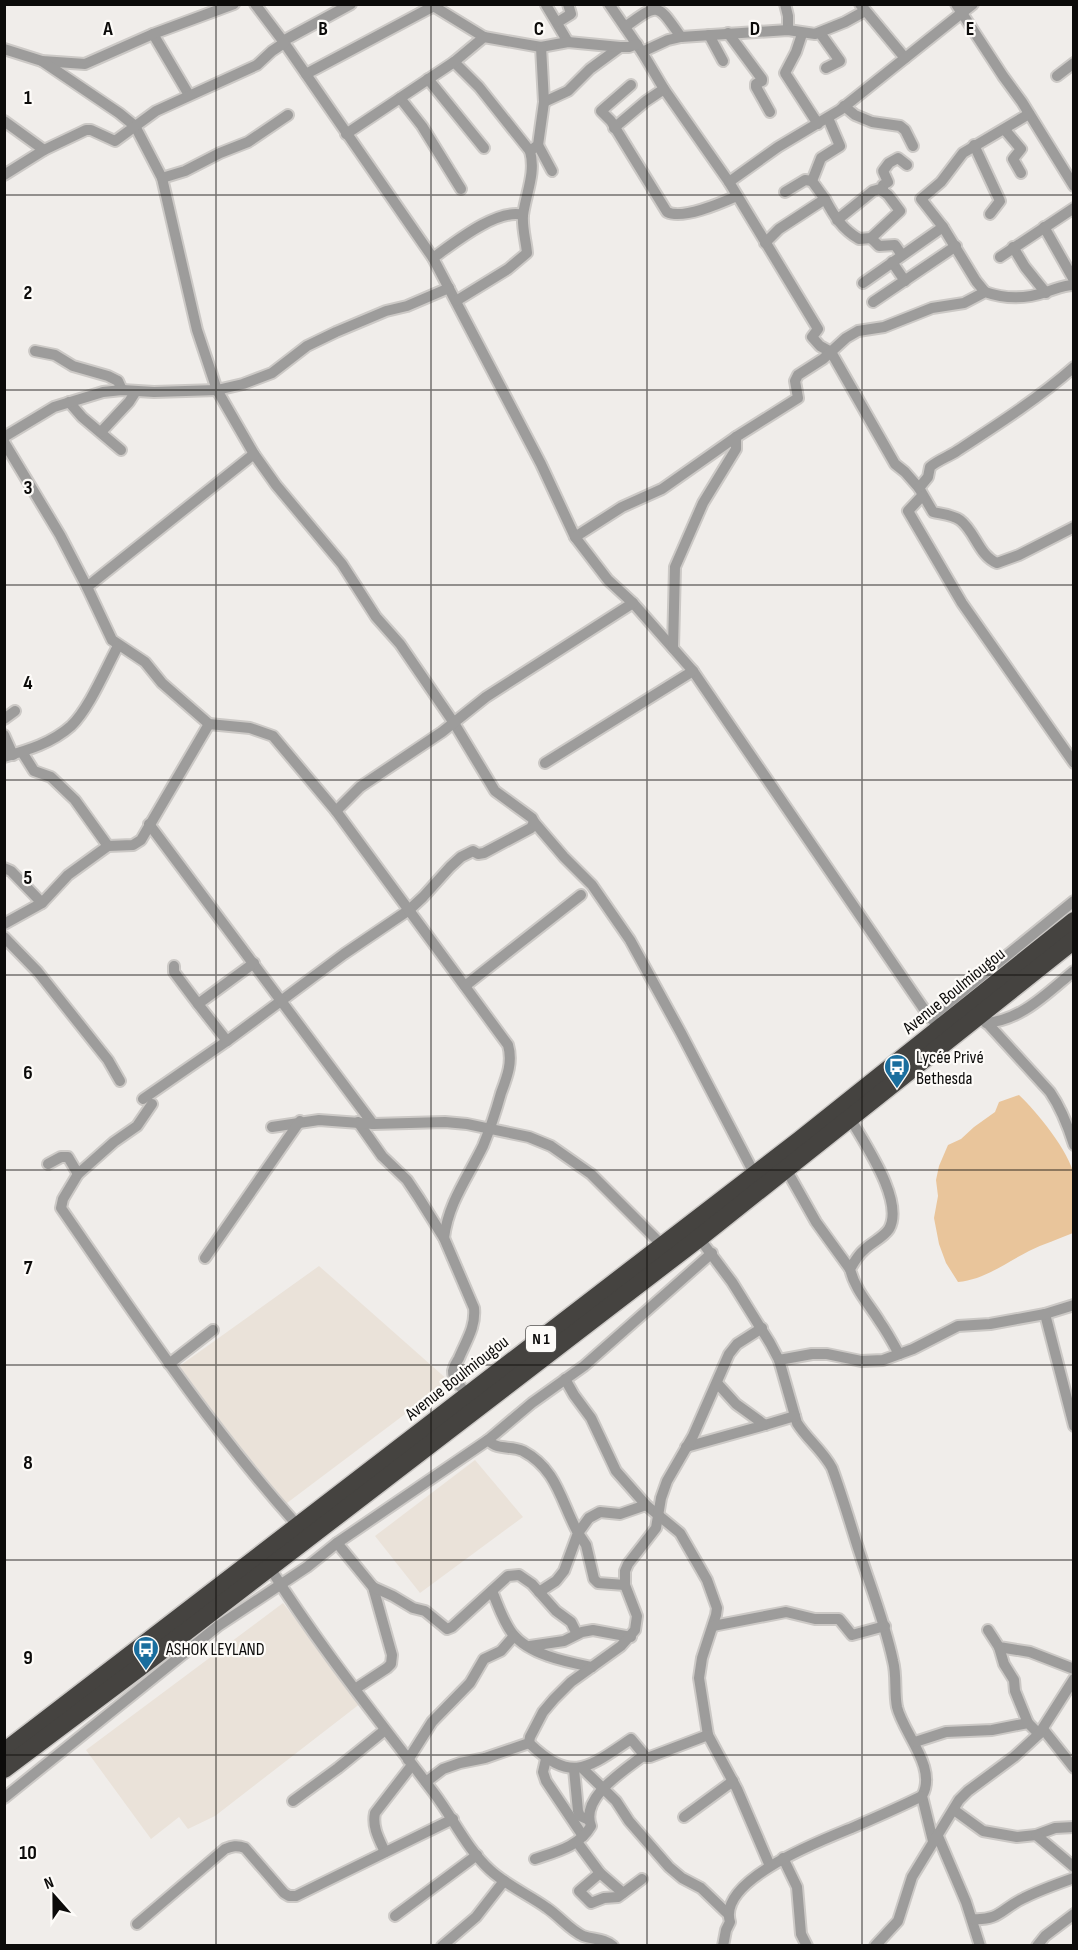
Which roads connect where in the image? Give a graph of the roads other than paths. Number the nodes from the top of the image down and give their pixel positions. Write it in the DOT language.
graph roads {
  1 [pos="234,4"];
  2 [pos="255,4"];
  3 [pos="351,4"];
  4 [pos="568,4"];
  5 [pos="609,4"];
  6 [pos="785,4"];
  7 [pos="973,4"];
  8 [pos="546,5"];
  9 [pos="431,6"];
  10 [pos="862,8"];
  11 [pos="959,9"];
  12 [pos="558,22"];
  13 [pos="625,27"];
  14 [pos="788,30"];
  15 [pos="729,33"];
  16 [pos="820,33"];
  17 [pos="153,34"];
  18 [pos="802,34"];
  19 [pos="709,35"];
  20 [pos="484,37"];
  21 [pos="681,37"];
  22 [pos="284,42"];
  23 [pos="568,42"];
  24 [pos="541,46"];
  25 [pos="620,48"];
  26 [pos="639,48"];
  27 [pos="4,49"];
  28 [pos="905,58"];
  29 [pos="42,61"];
  30 [pos="723,61"];
  31 [pos="454,62"];
  32 [pos="1074,63"];
  33 [pos="826,68"];
  34 [pos="306,74"];
  35 [pos="1057,76"];
  36 [pos="428,79"];
  37 [pos="632,85"];
  38 [pos="664,89"];
  39 [pos="189,95"];
  40 [pos="400,98"];
  41 [pos="544,102"];
  42 [pos="844,106"];
  43 [pos="770,112"];
  44 [pos="1029,114"];
  45 [pos="288,115"];
  46 [pos="4,121"];
  47 [pos="823,121"];
  48 [pos="135,126"];
  49 [pos="614,128"];
  50 [pos="1005,130"];
  51 [pos="346,134"];
  52 [pos="974,145"];
  53 [pos="913,146"];
  54 [pos="484,148"];
  55 [pos="534,148"];
  56 [pos="44,150"];
  57 [pos="907,165"];
  58 [pos="552,171"];
  59 [pos="1022,173"];
  60 [pos="4,175"];
  61 [pos="162,178"];
  62 [pos="812,181"];
  63 [pos="729,182"];
  64 [pos="1074,186"];
  65 [pos="461,189"];
  66 [pos="883,190"];
  67 [pos="785,192"];
  68 [pos="737,196"];
  69 [pos="825,199"];
  70 [pos="1074,208"];
  71 [pos="990,214"];
  72 [pos="523,216"];
  73 [pos="837,220"];
  74 [pos="944,227"];
  75 [pos="1044,228"];
  76 [pos="871,238"];
  77 [pos="765,243"];
  78 [pos="956,246"];
  79 [pos="1013,248"];
  80 [pos="902,255"];
  81 [pos="1000,257"];
  82 [pos="433,258"];
  83 [pos="892,262"];
  84 [pos="1074,280"];
  85 [pos="905,281"];
  86 [pos="863,283"];
  87 [pos="1074,285"];
  88 [pos="449,288"];
  89 [pos="985,292"];
  90 [pos="1046,293"];
  91 [pos="456,301"];
  92 [pos="873,302"];
  93 [pos="35,351"];
  94 [pos="831,352"];
  95 [pos="1074,367"];
  96 [pos="122,390"];
  97 [pos="217,390"];
  98 [pos="136,391"];
  99 [pos="69,402"];
  100 [pos="101,432"];
  101 [pos="4,436"];
  102 [pos="736,437"];
  103 [pos="4,442"];
  104 [pos="121,450"];
  105 [pos="254,454"];
  106 [pos="920,492"];
  107 [pos="1074,527"];
  108 [pos="575,537"];
  109 [pos="87,586"];
  110 [pos="633,603"];
  111 [pos="118,646"];
  112 [pos="673,648"];
  113 [pos="693,671"];
  114 [pos="15,711"];
  115 [pos="4,719"];
  116 [pos="454,723"];
  117 [pos="209,724"];
  118 [pos="4,735"];
  119 [pos="13,755"];
  120 [pos="545,763"];
  121 [pos="1074,763"];
  122 [pos="336,811"];
  123 [pos="534,822"];
  124 [pos="149,824"];
  125 [pos="108,846"];
  126 [pos="4,868"];
  127 [pos="581,895"];
  128 [pos="1074,901"];
  129 [pos="42,903"];
  130 [pos="408,910"];
  131 [pos="1074,921"];
  132 [pos="4,924"];
  133 [pos="4,937"];
  134 [pos="1074,940"];
  135 [pos="254,963"];
  136 [pos="174,966"];
  137 [pos="1074,971"];
  138 [pos="465,986"];
  139 [pos="282,1001"];
  140 [pos="198,1004"];
  141 [pos="983,1019"];
  142 [pos="939,1028"];
  143 [pos="228,1041"];
  144 [pos="120,1081"];
  145 [pos="850,1118"];
  146 [pos="300,1121"];
  147 [pos="358,1122"];
  148 [pos="374,1124"];
  149 [pos="272,1127"];
  150 [pos="490,1128"];
  151 [pos="1074,1144"];
  152 [pos="48,1164"];
  153 [pos="786,1169"];
  154 [pos="78,1174"];
  155 [pos="755,1175"];
  156 [pos="444,1238"];
  157 [pos="699,1238"];
  158 [pos="663,1246"];
  159 [pos="712,1253"];
  160 [pos="205,1258"];
  161 [pos="850,1269"];
  162 [pos="1074,1305"];
  163 [pos="1045,1314"];
  164 [pos="762,1328"];
  165 [pos="213,1330"];
  166 [pos="899,1354"];
  167 [pos="779,1360"];
  168 [pos="169,1364"];
  169 [pos="565,1379"];
  170 [pos="717,1383"];
  171 [pos="469,1394"];
  172 [pos="795,1416"];
  173 [pos="765,1425"];
  174 [pos="1074,1426"];
  175 [pos="488,1440"];
  176 [pos="686,1447"];
  177 [pos="646,1505"];
  178 [pos="660,1515"];
  179 [pos="299,1527"];
  180 [pos="578,1533"];
  181 [pos="337,1544"];
  182 [pos="270,1568"];
  183 [pos="625,1585"];
  184 [pos="281,1586"];
  185 [pos="373,1587"];
  186 [pos="492,1591"];
  187 [pos="539,1592"];
  188 [pos="713,1626"];
  189 [pos="885,1626"];
  190 [pos="988,1630"];
  191 [pos="577,1635"];
  192 [pos="514,1636"];
  193 [pos="631,1637"];
  194 [pos="527,1647"];
  195 [pos="999,1647"];
  196 [pos="592,1667"];
  197 [pos="1074,1669"];
  198 [pos="1074,1679"];
  199 [pos="355,1689"];
  200 [pos="1028,1723"];
  201 [pos="386,1730"];
  202 [pos="1041,1732"];
  203 [pos="708,1735"];
  204 [pos="915,1742"];
  205 [pos="529,1743"];
  206 [pos="644,1755"];
  207 [pos="546,1759"];
  208 [pos="5,1762"];
  209 [pos="410,1762"];
  210 [pos="578,1768"];
  211 [pos="1074,1768"];
  212 [pos="733,1781"];
  213 [pos="426,1782"];
  214 [pos="603,1789"];
  215 [pos="922,1796"];
  216 [pos="4,1798"];
  217 [pos="292,1801"];
  218 [pos="954,1810"];
  219 [pos="684,1817"];
  220 [pos="453,1819"];
  221 [pos="589,1820"];
  222 [pos="1074,1827"];
  223 [pos="1036,1835"];
  224 [pos="935,1838"];
  225 [pos="580,1839"];
  226 [pos="385,1852"];
  227 [pos="477,1855"];
  228 [pos="783,1858"];
  229 [pos="535,1859"];
  230 [pos="770,1866"];
  231 [pos="1074,1867"];
  232 [pos="600,1873"];
  233 [pos="1074,1878"];
  234 [pos="642,1879"];
  235 [pos="504,1881"];
  236 [pos="623,1893"];
  237 [pos="728,1914"];
  238 [pos="1074,1914"];
  239 [pos="395,1916"];
  240 [pos="972,1919"];
  241 [pos="137,1924"];
  242 [pos="594,1941"];
  243 [pos="442,1946"];
  244 [pos="613,1946"];
  245 [pos="723,1946"];
  246 [pos="807,1946"];
  247 [pos="875,1946"];
  248 [pos="980,1946"];
  249 [pos="1037,1946"];
  1 -- 17 [label="street"];
  2 -- 22 [label="street"];
  3 -- 22 [label="street"];
  4 -- 12 [label="street"];
  5 -- 13 [label="street"];
  6 -- 14 [label="street"];
  7 -- 11 [label="street"];
  8 -- 12 [label="street"];
  9 -- 20 [label="street"];
  9 -- 34 [label="street"];
  10 -- 16 [label="street"];
  10 -- 28 [label="street"];
  11 -- 28 [label="street"];
  11 -- 44 [label="street"];
  12 -- 23 [label="street"];
  13 -- 21 [label="street"];
  13 -- 26 [label="street"];
  14 -- 15 [label="street"];
  14 -- 18 [label="street"];
  15 -- 19 [label="street"];
  15 -- 43 [label="street"];
  16 -- 18 [label="street"];
  16 -- 33 [label="street"];
  17 -- 29 [label="street"];
  17 -- 39 [label="street"];
  18 -- 47 [label="street"];
  19 -- 21 [label="street"];
  19 -- 30 [label="street"];
  20 -- 24 [label="street"];
  20 -- 31 [label="street"];
  21 -- 26 [label="street"];
  22 -- 34 [label="street"];
  22 -- 39 [label="street"];
  23 -- 24 [label="street"];
  23 -- 25 [label="street"];
  24 -- 41 [label="street"];
  25 -- 26 [label="street"];
  25 -- 41 [label="street"];
  26 -- 38 [label="street"];
  27 -- 29 [label="street"];
  28 -- 42 [label="street"];
  29 -- 48 [label="street"];
  31 -- 36 [label="street"];
  31 -- 55 [label="street"];
  32 -- 35 [label="street"];
  34 -- 51 [label="street"];
  36 -- 40 [label="street"];
  36 -- 54 [label="street"];
  37 -- 49 [label="street"];
  38 -- 49 [label="street"];
  38 -- 63 [label="street"];
  39 -- 48 [label="street"];
  40 -- 51 [label="street"];
  40 -- 65 [label="street"];
  41 -- 55 [label="street"];
  42 -- 47 [label="street"];
  42 -- 53 [label="street"];
  44 -- 50 [label="street"];
  44 -- 64 [label="street"];
  45 -- 61 [label="street"];
  46 -- 56 [label="street"];
  47 -- 62 [label="street"];
  47 -- 63 [label="street"];
  48 -- 56 [label="street"];
  48 -- 61 [label="street"];
  49 -- 68 [label="street"];
  50 -- 52 [label="street"];
  50 -- 59 [label="street"];
  51 -- 82 [label="street"];
  52 -- 71 [label="street"];
  52 -- 74 [label="street"];
  55 -- 58 [label="street"];
  55 -- 72 [label="street"];
  56 -- 60 [label="street"];
  57 -- 66 [label="street"];
  61 -- 97 [label="street"];
  62 -- 67 [label="street"];
  62 -- 69 [label="street"];
  63 -- 68 [label="street"];
  66 -- 73 [label="street"];
  66 -- 76 [label="street"];
  68 -- 77 [label="street"];
  69 -- 73 [label="street"];
  69 -- 77 [label="street"];
  70 -- 75 [label="street"];
  72 -- 82 [label="street"];
  72 -- 91 [label="street"];
  73 -- 76 [label="street"];
  74 -- 78 [label="street"];
  74 -- 80 [label="street"];
  75 -- 79 [label="street"];
  75 -- 84 [label="street"];
  76 -- 80 [label="street"];
  77 -- 94 [label="street"];
  78 -- 85 [label="street"];
  78 -- 89 [label="street"];
  79 -- 81 [label="street"];
  79 -- 90 [label="street"];
  80 -- 83 [label="street"];
  82 -- 88 [label="street"];
  83 -- 85 [label="street"];
  83 -- 86 [label="street"];
  85 -- 92 [label="street"];
  87 -- 90 [label="street"];
  88 -- 91 [label="street"];
  88 -- 97 [label="street"];
  89 -- 90 [label="street"];
  89 -- 94 [label="street"];
  91 -- 108 [label="street"];
  93 -- 96 [label="street"];
  94 -- 102 [label="street"];
  94 -- 106 [label="street"];
  95 -- 106 [label="street"];
  96 -- 98 [label="street"];
  96 -- 99 [label="street"];
  97 -- 98 [label="street"];
  97 -- 105 [label="street"];
  98 -- 100 [label="street"];
  99 -- 100 [label="street"];
  99 -- 101 [label="street"];
  100 -- 104 [label="street"];
  102 -- 108 [label="street"];
  102 -- 112 [label="street"];
  103 -- 109 [label="street"];
  105 -- 109 [label="street"];
  105 -- 116 [label="street"];
  106 -- 107 [label="street"];
  106 -- 121 [label="street"];
  108 -- 110 [label="street"];
  109 -- 111 [label="street"];
  110 -- 112 [label="street"];
  110 -- 116 [label="street"];
  111 -- 117 [label="street"];
  111 -- 119 [label="street"];
  112 -- 113 [label="street"];
  113 -- 120 [label="street"];
  113 -- 142 [label="street"];
  114 -- 115 [label="street"];
  116 -- 122 [label="street"];
  116 -- 123 [label="street"];
  117 -- 122 [label="street"];
  117 -- 124 [label="street"];
  118 -- 119 [label="street"];
  119 -- 125 [label="street"];
  122 -- 130 [label="street"];
  123 -- 130 [label="street"];
  123 -- 155 [label="street"];
  124 -- 125 [label="street"];
  124 -- 135 [label="street"];
  125 -- 129 [label="street"];
  126 -- 129 [label="street"];
  127 -- 138 [label="street"];
  128 -- 142 [label="street"];
  129 -- 132 [label="street"];
  130 -- 138 [label="street"];
  130 -- 139 [label="street"];
  131 -- 142 [label="highway, Avenue Boulmiougou / N 1"];
  133 -- 144 [label="street"];
  134 -- 141 [label="highway, Avenue Boulmiougou / N 1"];
  135 -- 139 [label="street"];
  135 -- 140 [label="street"];
  136 -- 140 [label="street"];
  137 -- 141 [label="street"];
  138 -- 150 [label="street"];
  139 -- 143 [label="street"];
  139 -- 148 [label="street"];
  140 -- 143 [label="street"];
  141 -- 142 [label="highway, Avenue Boulmiougou / N 1"];
  141 -- 151 [label="street"];
  142 -- 145 [label="highway, Avenue Boulmiougou / N 1"];
  142 -- 155 [label="highway, Avenue Boulmiougou / N 1"];
  143 -- 154 [label="street"];
  145 -- 153 [label="highway, Avenue Boulmiougou / N 1"];
  145 -- 161 [label="street"];
  146 -- 147 [label="street"];
  146 -- 149 [label="street"];
  146 -- 160 [label="street"];
  147 -- 148 [label="street"];
  147 -- 156 [label="street"];
  148 -- 150 [label="street"];
  150 -- 156 [label="street"];
  150 -- 158 [label="street"];
  152 -- 154 [label="street"];
  153 -- 157 [label="highway, Avenue Boulmiougou / N 1"];
  153 -- 161 [label="street"];
  154 -- 168 [label="street"];
  155 -- 158 [label="highway, Avenue Boulmiougou / N 1"];
  156 -- 171 [label="street"];
  157 -- 159 [label="street"];
  157 -- 182 [label="highway, Avenue Boulmiougou / N 1"];
  158 -- 171 [label="highway, Avenue Boulmiougou / N 1"];
  159 -- 164 [label="street"];
  159 -- 169 [label="street"];
  161 -- 166 [label="street"];
  162 -- 163 [label="street"];
  163 -- 166 [label="street"];
  163 -- 174 [label="street"];
  164 -- 167 [label="street"];
  164 -- 170 [label="street"];
  165 -- 168 [label="street"];
  166 -- 167 [label="street"];
  167 -- 172 [label="street"];
  168 -- 179 [label="street"];
  169 -- 175 [label="street"];
  169 -- 177 [label="street"];
  170 -- 173 [label="street"];
  170 -- 176 [label="street"];
  171 -- 179 [label="highway, Avenue Boulmiougou / N 1"];
  172 -- 173 [label="street"];
  172 -- 189 [label="street"];
  173 -- 176 [label="street"];
  175 -- 180 [label="street"];
  175 -- 181 [label="street"];
  176 -- 178 [label="street"];
  177 -- 178 [label="street"];
  177 -- 180 [label="street"];
  178 -- 183 [label="street"];
  178 -- 188 [label="street"];
  179 -- 208 [label="highway, Avenue Boulmiougou / N 1"];
  180 -- 183 [label="street"];
  180 -- 187 [label="street"];
  181 -- 184 [label="street"];
  181 -- 185 [label="street"];
  182 -- 184 [label="street"];
  182 -- 208 [label="highway, Avenue Boulmiougou / N 1"];
  183 -- 193 [label="street"];
  184 -- 199 [label="street"];
  184 -- 216 [label="street"];
  185 -- 186 [label="street"];
  185 -- 199 [label="street"];
  186 -- 187 [label="street"];
  186 -- 192 [label="street"];
  187 -- 191 [label="street"];
  188 -- 189 [label="street"];
  188 -- 203 [label="street"];
  189 -- 204 [label="street"];
  190 -- 195 [label="street"];
  191 -- 193 [label="street"];
  191 -- 194 [label="street"];
  192 -- 194 [label="street"];
  192 -- 209 [label="street"];
  193 -- 196 [label="street"];
  194 -- 196 [label="street"];
  195 -- 197 [label="street"];
  195 -- 200 [label="street"];
  196 -- 205 [label="street"];
  198 -- 202 [label="street"];
  199 -- 201 [label="street"];
  200 -- 202 [label="street"];
  200 -- 204 [label="street"];
  201 -- 209 [label="street"];
  201 -- 217 [label="street"];
  202 -- 211 [label="street"];
  202 -- 218 [label="street"];
  203 -- 206 [label="street"];
  203 -- 212 [label="street"];
  204 -- 215 [label="street"];
  205 -- 207 [label="street"];
  205 -- 213 [label="street"];
  206 -- 210 [label="street"];
  206 -- 214 [label="street"];
  207 -- 210 [label="street"];
  207 -- 225 [label="street"];
  209 -- 213 [label="street"];
  209 -- 226 [label="street"];
  210 -- 214 [label="street"];
  210 -- 221 [label="street"];
  212 -- 219 [label="street"];
  212 -- 230 [label="street"];
  213 -- 220 [label="street"];
  214 -- 221 [label="street"];
  214 -- 237 [label="street"];
  215 -- 224 [label="street"];
  215 -- 228 [label="street"];
  218 -- 223 [label="street"];
  218 -- 224 [label="street"];
  220 -- 226 [label="street"];
  220 -- 227 [label="street"];
  221 -- 225 [label="street"];
  222 -- 223 [label="street"];
  223 -- 231 [label="street"];
  224 -- 240 [label="street"];
  224 -- 247 [label="street"];
  225 -- 229 [label="street"];
  225 -- 232 [label="street"];
  226 -- 241 [label="street"];
  227 -- 235 [label="street"];
  227 -- 239 [label="street"];
  228 -- 230 [label="street"];
  228 -- 246 [label="street"];
  230 -- 237 [label="street"];
  232 -- 236 [label="street"];
  232 -- 236 [label="street"];
  233 -- 240 [label="street"];
  234 -- 236 [label="street"];
  235 -- 242 [label="street"];
  235 -- 243 [label="street"];
  237 -- 245 [label="street"];
  238 -- 249 [label="street"];
  240 -- 248 [label="street"];
  242 -- 244 [label="street"];
}
